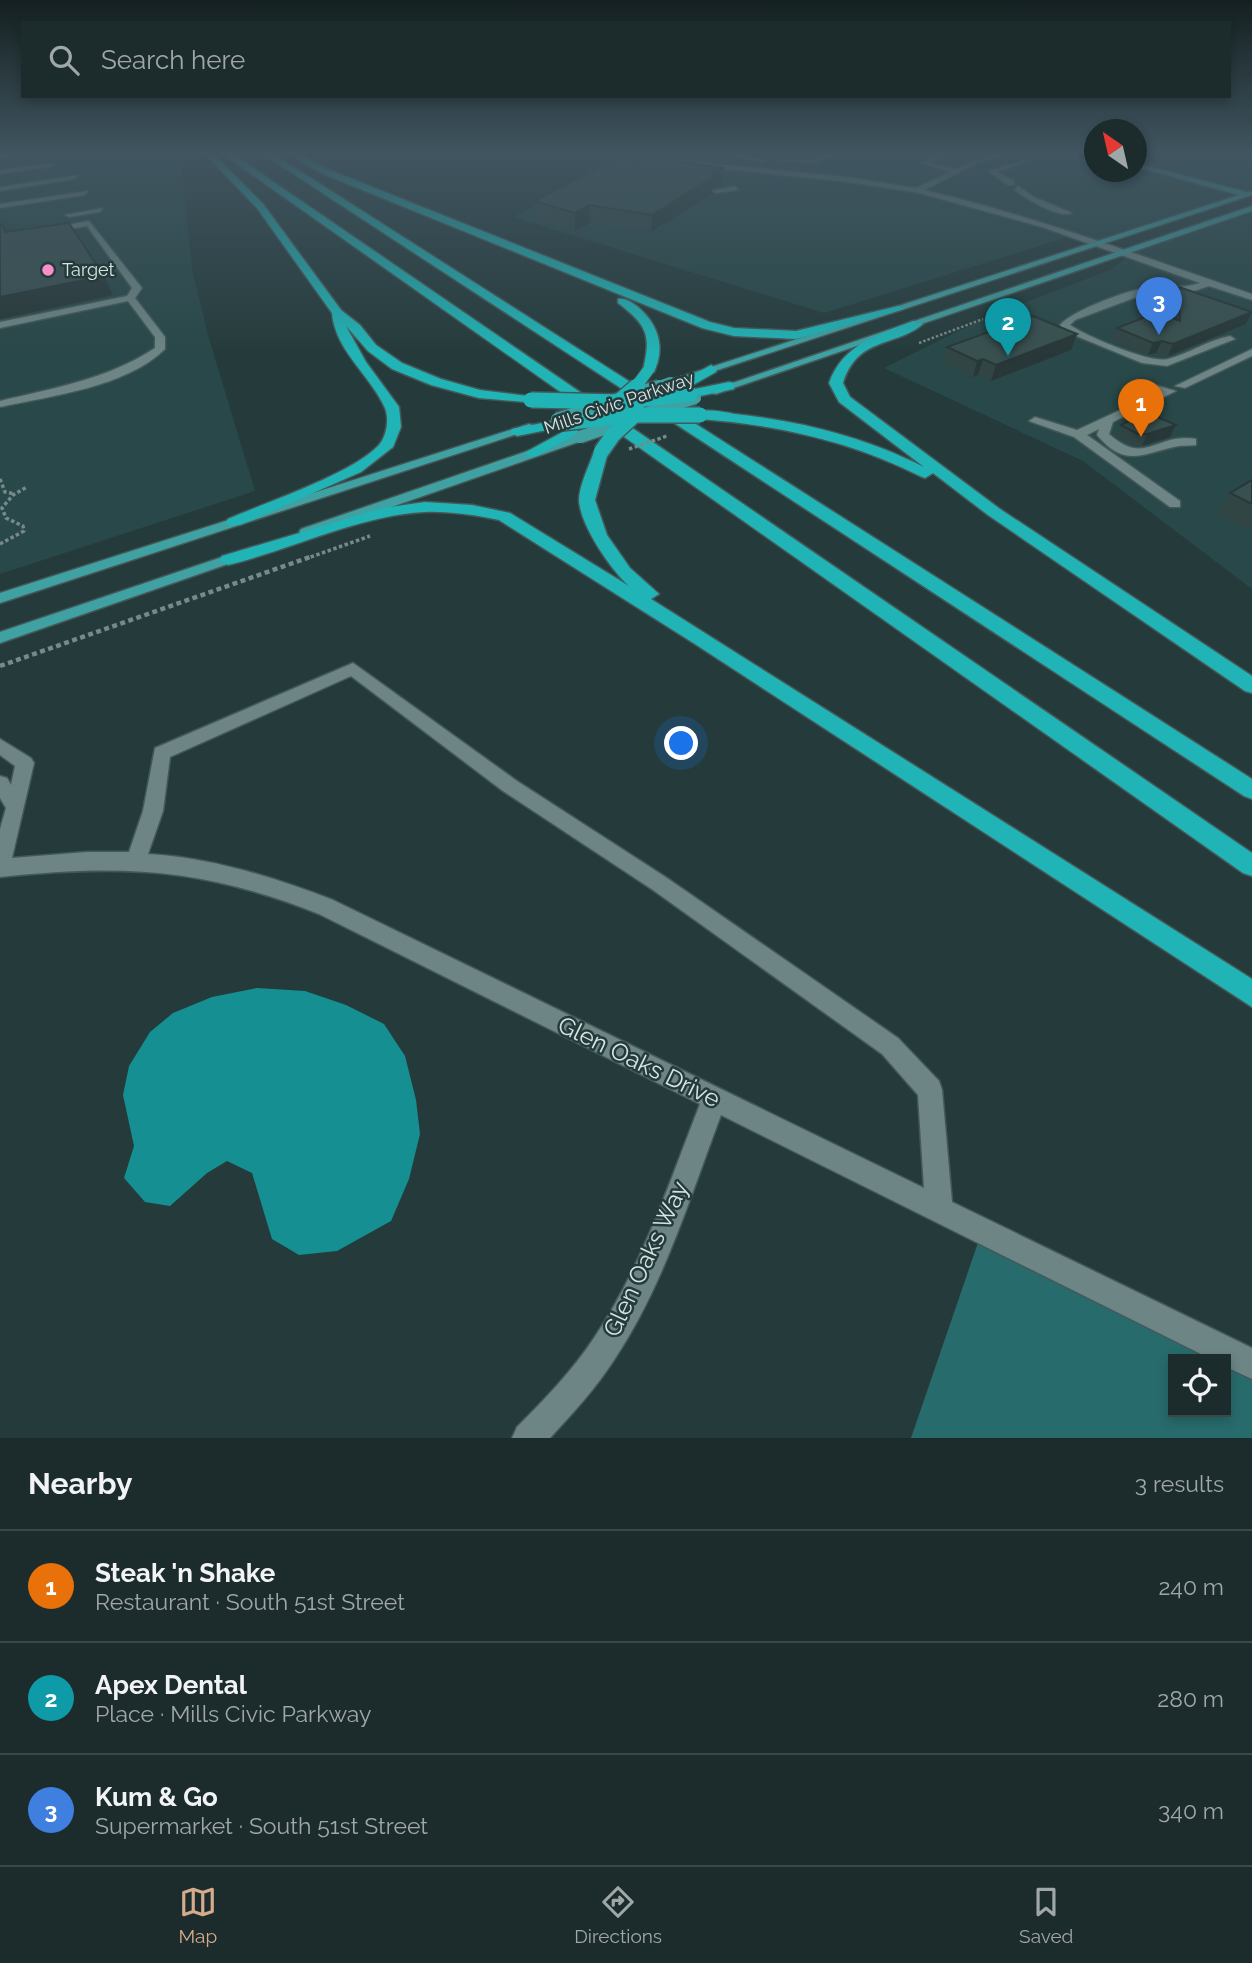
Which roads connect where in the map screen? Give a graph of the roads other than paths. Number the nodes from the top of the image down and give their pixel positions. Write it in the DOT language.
graph roads {
  1 [pos="270,219"];
  2 [pos="321,219"];
  3 [pos="368,219"];
  4 [pos="441,219"];
  5 [pos="1018,219"];
  6 [pos="1172,219"];
  7 [pos="1218,219"];
  8 [pos="0,239"];
  9 [pos="1094,244"];
  10 [pos="1119,252"];
  11 [pos="581,277"];
  12 [pos="1208,283"];
  13 [pos="1252,297"];
  14 [pos="130,298"];
  15 [pos="898,309"];
  16 [pos="337,312"];
  17 [pos="916,324"];
  18 [pos="0,325"];
  19 [pos="1230,339"];
  20 [pos="1252,352"];
  21 [pos="711,369"];
  22 [pos="1137,383"];
  23 [pos="729,386"];
  24 [pos="1181,386"];
  25 [pos="684,390"];
  26 [pos="660,398"];
  27 [pos="618,401"];
  28 [pos="0,404"];
  29 [pos="636,416"];
  30 [pos="592,418"];
  31 [pos="1035,421"];
  32 [pos="1107,421"];
  33 [pos="568,427"];
  34 [pos="517,432"];
  35 [pos="1078,434"];
  36 [pos="1192,442"];
  37 [pos="531,453"];
  38 [pos="1175,504"];
  39 [pos="994,512"];
  40 [pos="234,522"];
  41 [pos="228,560"];
  42 [pos="0,598"];
  43 [pos="0,638"];
  44 [pos="702,639"];
  45 [pos="1252,687"];
  46 [pos="0,746"];
  47 [pos="0,783"];
  48 [pos="1252,790"];
  49 [pos="16,807"];
  50 [pos="136,860"];
  51 [pos="0,865"];
  52 [pos="1252,866"];
  53 [pos="1252,994"];
  54 [pos="715,1099"];
  55 [pos="939,1210"];
  56 [pos="1252,1364"];
  57 [pos="528,1438"];
  1 -- 16 [label="highway"];
  2 -- 52 [label="highway"];
  3 -- 48 [label="highway"];
  4 -- 11 [label="highway"];
  5 -- 9 [label="street"];
  6 -- 9 [label="main road, Mills Civic Parkway"];
  7 -- 10 [label="main road"];
  8 -- 14 [label="street"];
  9 -- 10 [label="street"];
  9 -- 15 [label="main road, Mills Civic Parkway"];
  10 -- 12 [label="street"];
  10 -- 17 [label="main road"];
  11 -- 15 [label="highway"];
  11 -- 27 [label="highway, bridge"];
  12 -- 13 [label="street"];
  12 -- 19 [label="street"];
  14 -- 18 [label="street"];
  14 -- 28 [label="street"];
  15 -- 21 [label="main road, Mills Civic Parkway"];
  16 -- 27 [label="highway, bridge"];
  16 -- 40 [label="highway"];
  17 -- 23 [label="main road"];
  17 -- 39 [label="highway"];
  20 -- 24 [label="street"];
  21 -- 25 [label="highway"];
  22 -- 32 [label="street"];
  23 -- 25 [label="highway"];
  25 -- 26 [label="highway, bridge"];
  25 -- 27 [label="main road, Mills Civic Parkway, bridge"];
  25 -- 29 [label="main road, Mills Civic Parkway, bridge"];
  26 -- 27 [label="highway, bridge"];
  26 -- 29 [label="highway, bridge"];
  27 -- 30 [label="highway, bridge"];
  27 -- 33 [label="main road, Mills Civic Parkway, bridge"];
  29 -- 30 [label="highway, bridge"];
  29 -- 33 [label="main road, Mills Civic Parkway, bridge"];
  29 -- 39 [label="highway, bridge"];
  29 -- 44 [label="highway, bridge"];
  30 -- 33 [label="highway, bridge"];
  31 -- 35 [label="street"];
  32 -- 35 [label="street"];
  32 -- 36 [label="street"];
  33 -- 34 [label="highway"];
  33 -- 37 [label="highway"];
  34 -- 40 [label="main road, Mills Civic Parkway"];
  35 -- 38 [label="street"];
  37 -- 41 [label="main road, Mills Civic Parkway"];
  39 -- 45 [label="highway"];
  40 -- 42 [label="main road, Mills Civic Parkway"];
  41 -- 43 [label="main road, Mills Civic Parkway"];
  41 -- 44 [label="highway"];
  44 -- 53 [label="highway"];
  46 -- 49 [label="street"];
  47 -- 49 [label="street"];
  49 -- 51 [label="street"];
  50 -- 51 [label="street, Glen Oaks Drive"];
  50 -- 54 [label="street, Glen Oaks Drive"];
  50 -- 55 [label="street"];
  54 -- 55 [label="street, Glen Oaks Drive"];
  54 -- 57 [label="street, Glen Oaks Way"];
  55 -- 56 [label="street, Glen Oaks Drive"];
}
